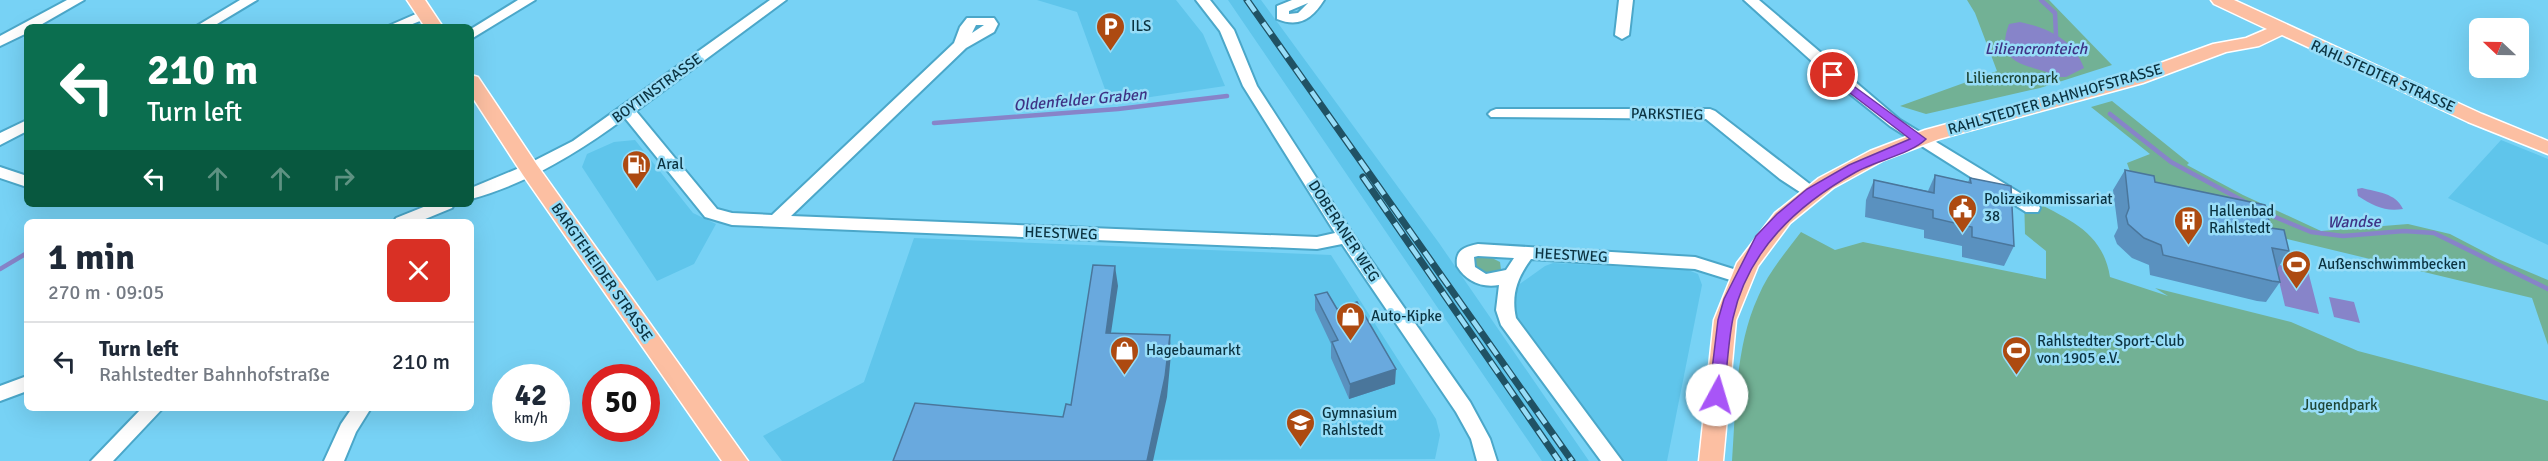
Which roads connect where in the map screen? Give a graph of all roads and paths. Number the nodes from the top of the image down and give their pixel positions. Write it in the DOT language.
graph roads {
  1 [pos="77,0"];
  2 [pos="250,0"];
  3 [pos="528,0"];
  4 [pos="779,0"];
  5 [pos="1203,0"];
  6 [pos="1305,0"];
  7 [pos="1317,0"];
  8 [pos="1626,0"];
  9 [pos="1752,0"];
  10 [pos="2220,0"];
  11 [pos="425,14"];
  12 [pos="2262,21"];
  13 [pos="33,24"];
  14 [pos="207,24"];
  15 [pos="400,24"];
  16 [pos="24,29"];
  17 [pos="2280,29"];
  18 [pos="474,33"];
  19 [pos="1622,35"];
  20 [pos="0,42"];
  21 [pos="961,45"];
  22 [pos="2225,47"];
  23 [pos="474,86"];
  24 [pos="627,110"];
  25 [pos="1496,114"];
  26 [pos="24,127"];
  27 [pos="1919,139"];
  28 [pos="0,140"];
  29 [pos="2548,148"];
  30 [pos="530,170"];
  31 [pos="0,172"];
  32 [pos="24,181"];
  33 [pos="1812,192"];
  34 [pos="474,193"];
  35 [pos="440,207"];
  36 [pos="2032,208"];
  37 [pos="415,219"];
  38 [pos="775,222"];
  39 [pos="1346,237"];
  40 [pos="1527,253"];
  41 [pos="1510,275"];
  42 [pos="1740,277"];
  43 [pos="24,383"];
  44 [pos="0,394"];
  45 [pos="151,411"];
  46 [pos="360,411"];
  47 [pos="101,461"];
  48 [pos="334,461"];
  49 [pos="735,461"];
  50 [pos="1487,461"];
  51 [pos="1612,461"];
  52 [pos="1710,461"];
  1 -- 13 [label="street"];
  2 -- 14 [label="street"];
  3 -- 18 [label="street"];
  4 -- 24 [label="street, BOYTINSTRASSE"];
  5 -- 39 [label="street, DOBERANER WEG"];
  6 -- 7 [label="street"];
  8 -- 19 [label="street"];
  9 -- 27 [label="street, RAHLSTEDTER BAHNHOFSTRASSE"];
  10 -- 12 [label="main road, RAHLSTEDTER STRASSE"];
  11 -- 15 [label="street"];
  12 -- 17 [label="main road, RAHLSTEDTER STRASSE"];
  12 -- 22 [label="main road, RAHLSTEDTER BAHNHOFSTRASSE"];
  16 -- 20 [label="street"];
  17 -- 22 [label="main road, RAHLSTEDTER BAHNHOFSTRASSE"];
  17 -- 29 [label="main road, RAHLSTEDTER STRASSE"];
  21 -- 38 [label="street"];
  22 -- 27 [label="main road, RAHLSTEDTER BAHNHOFSTRASSE"];
  23 -- 30 [label="main road, BARGTEHEIDER STRASSE"];
  24 -- 30 [label="street, BOYTINSTRASSE"];
  24 -- 38 [label="street, HEESTWEG"];
  25 -- 33 [label="street, PARKSTIEG"];
  26 -- 28 [label="street"];
  27 -- 33 [label="main road"];
  27 -- 36 [label="street, RAHLSTEDTER BAHNHOFSTRASSE"];
  30 -- 34 [label="street, BOYTINSTRASSE"];
  30 -- 49 [label="main road, BARGTEHEIDER STRASSE"];
  31 -- 32 [label="street"];
  33 -- 42 [label="main road"];
  35 -- 37 [label="street"];
  38 -- 39 [label="street, HEESTWEG"];
  39 -- 50 [label="street, DOBERANER WEG"];
  40 -- 41 [label="street"];
  40 -- 41 [label="street, HEESTWEG"];
  40 -- 42 [label="street, HEESTWEG"];
  41 -- 51 [label="street"];
  42 -- 52 [label="main road"];
  43 -- 44 [label="street"];
  45 -- 47 [label="street"];
  46 -- 48 [label="street"];
}
